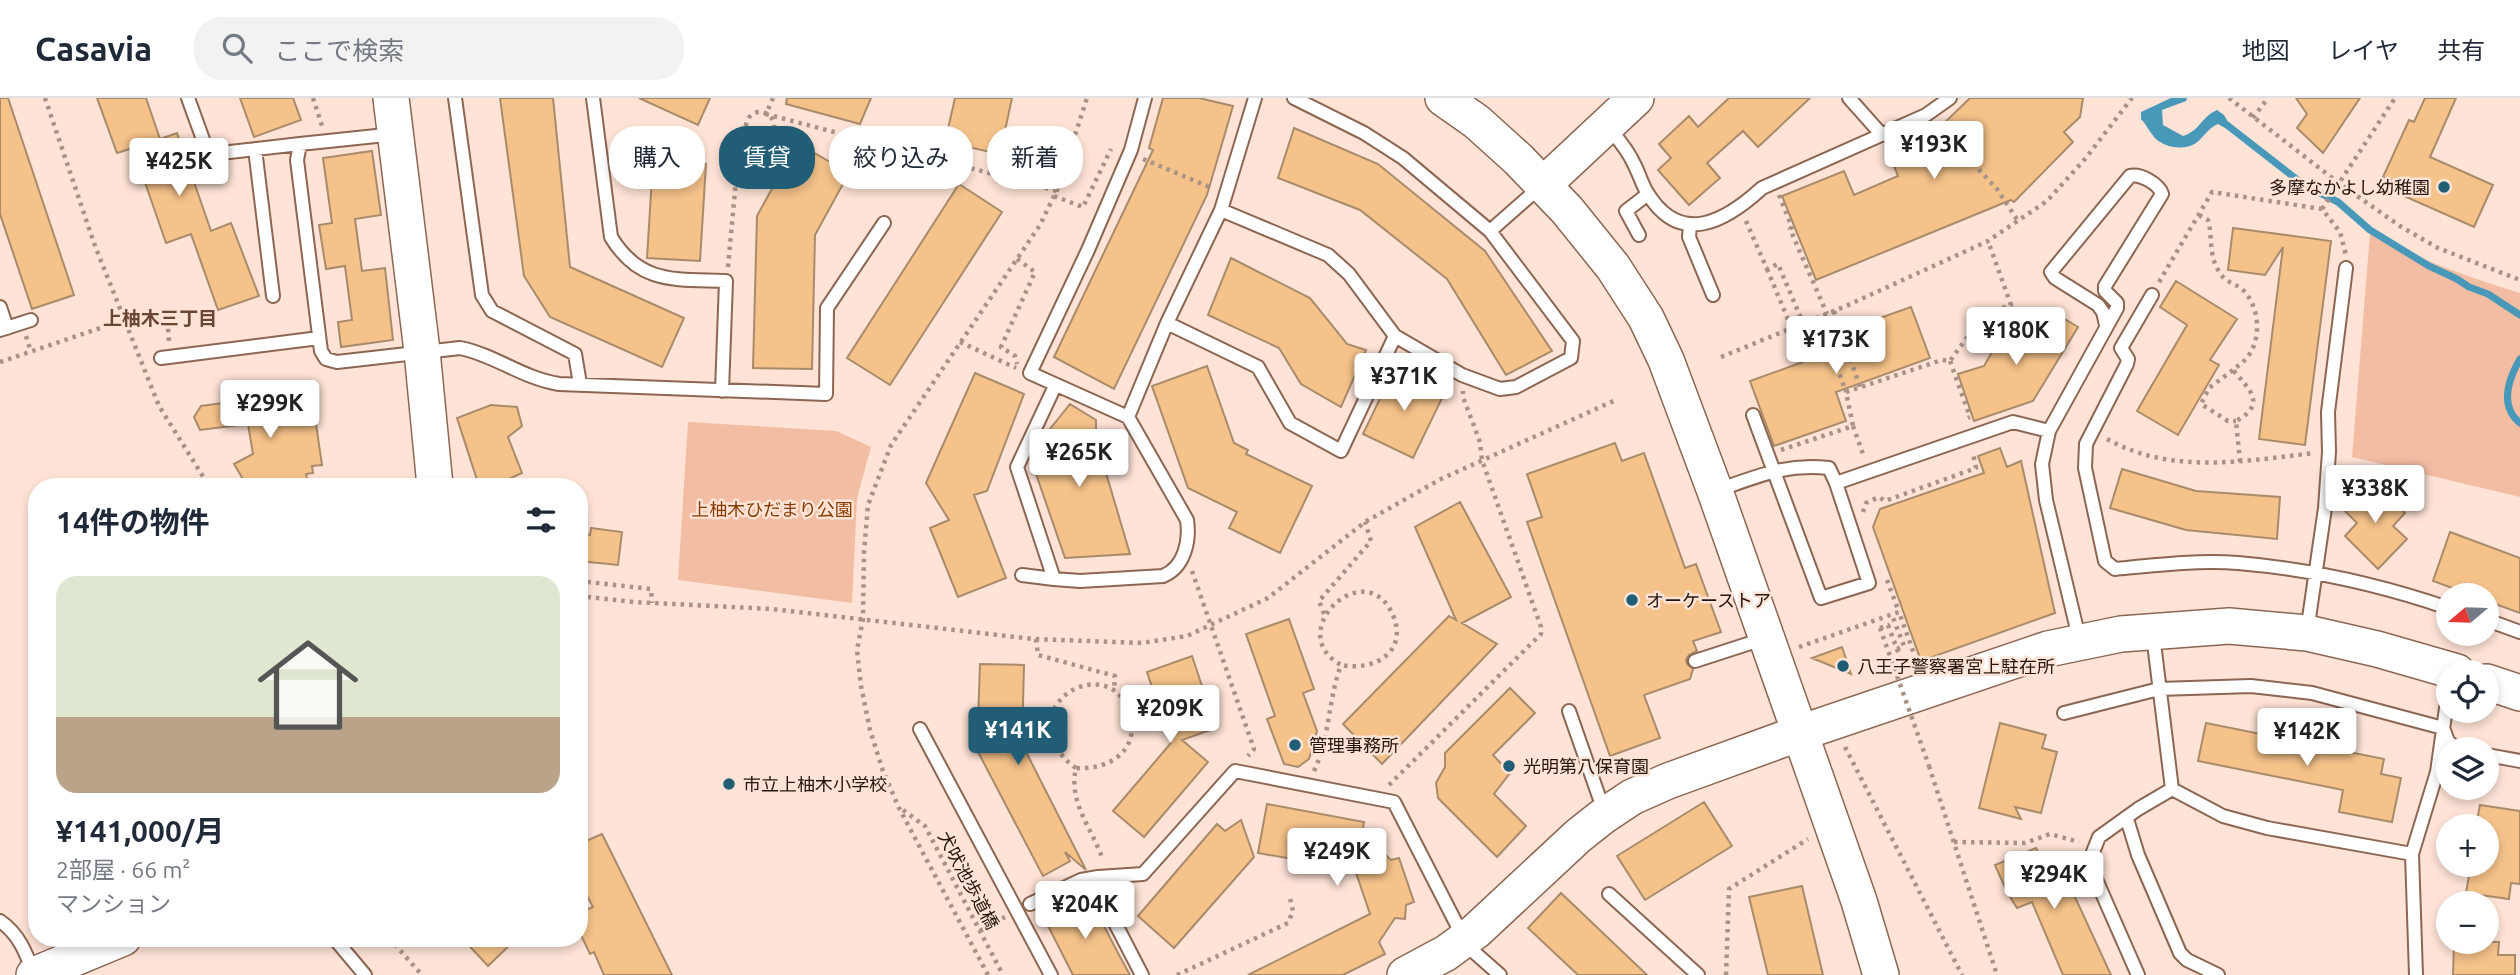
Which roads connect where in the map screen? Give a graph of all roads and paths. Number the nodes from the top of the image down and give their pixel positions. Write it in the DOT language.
graph roads {
  1 [pos="45,98"];
  2 [pos="188,98"];
  3 [pos="313,98"];
  4 [pos="391,98"];
  5 [pos="455,98"];
  6 [pos="593,98"];
  7 [pos="773,98"];
  8 [pos="1087,98"];
  9 [pos="1145,98"];
  10 [pos="1255,98"];
  11 [pos="1294,98"];
  12 [pos="1443,98"];
  13 [pos="1636,98"];
  14 [pos="1849,98"];
  15 [pos="1950,98"];
  16 [pos="2132,98"];
  17 [pos="2229,98"];
  18 [pos="2268,98"];
  19 [pos="2395,98"];
  20 [pos="766,114"];
  21 [pos="1926,115"];
  22 [pos="2253,118"];
  23 [pos="1606,125"];
  24 [pos="748,126"];
  25 [pos="773,126"];
  26 [pos="323,127"];
  27 [pos="395,134"];
  28 [pos="1882,135"];
  29 [pos="300,144"];
  30 [pos="255,149"];
  31 [pos="1110,149"];
  32 [pos="1154,163"];
  33 [pos="1774,183"];
  34 [pos="2340,184"];
  35 [pos="1543,185"];
  36 [pos="735,189"];
  37 [pos="1055,194"];
  38 [pos="1648,194"];
  39 [pos="1225,195"];
  40 [pos="2322,209"];
  41 [pos="1221,210"];
  42 [pos="2199,215"];
  43 [pos="2018,221"];
  44 [pos="884,223"];
  45 [pos="1690,225"];
  46 [pos="1750,230"];
  47 [pos="1490,231"];
  48 [pos="1639,235"];
  49 [pos="1988,241"];
  50 [pos="1017,259"];
  51 [pos="2346,268"];
  52 [pos="1767,269"];
  53 [pos="2520,280"];
  54 [pos="726,281"];
  55 [pos="1713,295"];
  56 [pos="2152,295"];
  57 [pos="273,296"];
  58 [pos="0,307"];
  59 [pos="1834,311"];
  60 [pos="1827,314"];
  61 [pos="31,320"];
  62 [pos="124,320"];
  63 [pos="1167,323"];
  64 [pos="1804,323"];
  65 [pos="2106,325"];
  66 [pos="3,329"];
  67 [pos="1395,336"];
  68 [pos="319,338"];
  69 [pos="2100,340"];
  70 [pos="961,342"];
  71 [pos="2121,348"];
  72 [pos="422,351"];
  73 [pos="166,357"];
  74 [pos="1721,357"];
  75 [pos="1950,361"];
  76 [pos="0,362"];
  77 [pos="1003,362"];
  78 [pos="1017,368"];
  79 [pos="2233,370"];
  80 [pos="580,384"];
  81 [pos="1055,386"];
  82 [pos="1860,387"];
  83 [pos="722,391"];
  84 [pos="1846,392"];
  85 [pos="1463,397"];
  86 [pos="1618,399"];
  87 [pos="1753,415"];
  88 [pos="1128,417"];
  89 [pos="2236,421"];
  90 [pos="1962,423"];
  91 [pos="1853,426"];
  92 [pos="2049,431"];
  93 [pos="2111,442"];
  94 [pos="1779,451"];
  95 [pos="2329,452"];
  96 [pos="1973,453"];
  97 [pos="1863,454"];
  98 [pos="1482,460"];
  99 [pos="2240,462"];
  100 [pos="1774,470"];
  101 [pos="204,478"];
  102 [pos="434,478"];
  103 [pos="1836,483"];
  104 [pos="1715,491"];
  105 [pos="1879,497"];
  106 [pos="1365,522"];
  107 [pos="2317,573"];
  108 [pos="1193,574"];
  109 [pos="1022,575"];
  110 [pos="1054,579"];
  111 [pos="588,582"];
  112 [pos="588,597"];
  113 [pos="652,603"];
  114 [pos="2436,605"];
  115 [pos="1325,615"];
  116 [pos="1892,615"];
  117 [pos="863,619"];
  118 [pos="2499,625"];
  119 [pos="1211,627"];
  120 [pos="2153,631"];
  121 [pos="2520,632"];
  122 [pos="2307,633"];
  123 [pos="1766,638"];
  124 [pos="1036,639"];
  125 [pos="2080,642"];
  126 [pos="1799,647"];
  127 [pos="1897,649"];
  128 [pos="1695,661"];
  129 [pos="1341,665"];
  130 [pos="2436,671"];
  131 [pos="1920,673"];
  132 [pos="1907,677"];
  133 [pos="2159,689"];
  134 [pos="1114,691"];
  135 [pos="1569,711"];
  136 [pos="2064,713"];
  137 [pos="2444,723"];
  138 [pos="2443,728"];
  139 [pos="920,729"];
  140 [pos="1800,733"];
  141 [pos="2446,737"];
  142 [pos="1845,747"];
  143 [pos="1254,749"];
  144 [pos="2499,757"];
  145 [pos="2520,761"];
  146 [pos="1076,768"];
  147 [pos="1308,784"];
  148 [pos="1390,784"];
  149 [pos="2172,789"];
  150 [pos="900,808"];
  151 [pos="1605,815"];
  152 [pos="2127,819"];
  153 [pos="1808,838"];
  154 [pos="1954,842"];
  155 [pos="2094,846"];
  156 [pos="2412,854"];
  157 [pos="1098,877"];
  158 [pos="1609,894"];
  159 [pos="1290,898"];
  160 [pos="1030,904"];
  161 [pos="1006,917"];
  162 [pos="0,921"];
  163 [pos="979,931"];
  164 [pos="1466,939"];
  165 [pos="101,947"];
  166 [pos="342,947"];
  167 [pos="396,947"];
  168 [pos="34,975"];
  169 [pos="365,975"];
  170 [pos="422,975"];
  171 [pos="988,975"];
  172 [pos="1003,975"];
  173 [pos="1051,975"];
  174 [pos="1142,975"];
  175 [pos="1177,975"];
  176 [pos="1405,975"];
  177 [pos="1500,975"];
  178 [pos="1698,975"];
  179 [pos="1726,975"];
  180 [pos="1881,975"];
  181 [pos="1962,975"];
  182 [pos="1997,975"];
  183 [pos="2138,975"];
  184 [pos="2218,975"];
  185 [pos="2416,975"];
  1 -- 62 [label="path"];
  2 -- 30 [label="lane"];
  3 -- 26 [label="path"];
  4 -- 27 [label="street"];
  5 -- 80 [label="lane"];
  6 -- 54 [label="lane"];
  7 -- 20 [label="path"];
  8 -- 37 [label="path"];
  9 -- 81 [label="lane"];
  10 -- 39 [label="lane"];
  11 -- 47 [label="lane"];
  12 -- 35 [label="street"];
  13 -- 23 [label="street"];
  14 -- 28 [label="lane"];
  15 -- 21 [label="lane"];
  16 -- 43 [label="path"];
  17 -- 22 [label="path"];
  18 -- 22 [label="path"];
  19 -- 34 [label="path"];
  20 -- 24 [label="path"];
  20 -- 25 [label="path"];
  20 -- 37 [label="path"];
  21 -- 28 [label="lane"];
  21 -- 43 [label="path"];
  22 -- 34 [label="path"];
  23 -- 35 [label="street"];
  23 -- 38 [label="lane"];
  27 -- 29 [label="lane"];
  27 -- 72 [label="street"];
  28 -- 33 [label="lane"];
  29 -- 30 [label="lane"];
  29 -- 68 [label="lane"];
  30 -- 57 [label="lane"];
  31 -- 37 [label="path"];
  32 -- 39 [label="path"];
  33 -- 45 [label="lane"];
  33 -- 60 [label="path"];
  34 -- 40 [label="path"];
  34 -- 53 [label="path"];
  35 -- 47 [label="lane"];
  35 -- 104 [label="street"];
  36 -- 54 [label="path"];
  37 -- 50 [label="path"];
  38 -- 45 [label="lane"];
  38 -- 48 [label="lane"];
  39 -- 41 [label="lane"];
  40 -- 42 [label="path"];
  40 -- 51 [label="path"];
  41 -- 63 [label="lane"];
  41 -- 67 [label="lane"];
  42 -- 56 [label="path"];
  42 -- 79 [label="path"];
  43 -- 49 [label="path"];
  44 -- 83 [label="lane"];
  45 -- 55 [label="lane"];
  46 -- 52 [label="path"];
  47 -- 67 [label="lane"];
  49 -- 59 [label="path"];
  49 -- 75 [label="path"];
  50 -- 70 [label="path"];
  50 -- 78 [label="path"];
  51 -- 95 [label="lane"];
  52 -- 64 [label="path"];
  52 -- 84 [label="path, bridge"];
  54 -- 83 [label="lane"];
  56 -- 71 [label="lane"];
  58 -- 66 [label="lane"];
  59 -- 60 [label="path"];
  59 -- 82 [label="path"];
  60 -- 64 [label="path"];
  61 -- 66 [label="lane"];
  62 -- 73 [label="path"];
  62 -- 76 [label="path"];
  62 -- 101 [label="path"];
  63 -- 67 [label="lane"];
  63 -- 88 [label="lane"];
  64 -- 74 [label="path"];
  65 -- 65 [label="lane"];
  65 -- 69 [label="lane"];
  68 -- 72 [label="lane"];
  68 -- 73 [label="lane"];
  69 -- 71 [label="lane"];
  69 -- 92 [label="lane"];
  70 -- 77 [label="path"];
  70 -- 117 [label="path"];
  71 -- 107 [label="lane"];
  72 -- 80 [label="lane"];
  72 -- 102 [label="street"];
  75 -- 82 [label="path"];
  75 -- 90 [label="path"];
  79 -- 89 [label="path"];
  79 -- 89 [label="path"];
  80 -- 83 [label="lane"];
  81 -- 88 [label="lane"];
  81 -- 110 [label="lane"];
  82 -- 84 [label="path"];
  84 -- 91 [label="path"];
  85 -- 98 [label="path"];
  86 -- 98 [label="path"];
  87 -- 100 [label="lane"];
  88 -- 110 [label="lane"];
  89 -- 99 [label="path"];
  91 -- 94 [label="path"];
  91 -- 97 [label="path"];
  92 -- 103 [label="lane"];
  92 -- 125 [label="lane"];
  93 -- 99 [label="path"];
  95 -- 99 [label="path"];
  95 -- 107 [label="lane"];
  96 -- 105 [label="path"];
  98 -- 106 [label="path"];
  98 -- 148 [label="path"];
  100 -- 103 [label="lane"];
  100 -- 103 [label="lane"];
  100 -- 104 [label="lane"];
  104 -- 123 [label="street"];
  106 -- 115 [label="path"];
  106 -- 119 [label="path"];
  107 -- 114 [label="lane"];
  107 -- 122 [label="lane"];
  108 -- 119 [label="path"];
  109 -- 110 [label="lane"];
  111 -- 113 [label="path"];
  112 -- 113 [label="path"];
  113 -- 117 [label="path"];
  115 -- 129 [label="path"];
  115 -- 129 [label="path"];
  116 -- 126 [label="path"];
  116 -- 127 [label="path"];
  116 -- 131 [label="path"];
  117 -- 124 [label="path"];
  117 -- 150 [label="path"];
  118 -- 121 [label="lane"];
  119 -- 124 [label="path"];
  119 -- 143 [label="path"];
  120 -- 122 [label="street"];
  120 -- 125 [label="street"];
  120 -- 133 [label="lane"];
  122 -- 130 [label="street"];
  123 -- 128 [label="lane"];
  123 -- 140 [label="street"];
  124 -- 134 [label="path"];
  125 -- 140 [label="street"];
  127 -- 132 [label="path"];
  127 -- 154 [label="path, bridge"];
  129 -- 147 [label="path"];
  133 -- 136 [label="lane"];
  133 -- 138 [label="lane"];
  133 -- 149 [label="lane"];
  134 -- 146 [label="path"];
  134 -- 146 [label="path"];
  135 -- 151 [label="lane"];
  137 -- 138 [label="lane"];
  138 -- 141 [label="lane"];
  138 -- 156 [label="lane"];
  139 -- 173 [label="lane"];
  140 -- 151 [label="street"];
  140 -- 180 [label="street"];
  142 -- 181 [label="path"];
  144 -- 145 [label="lane"];
  146 -- 157 [label="path"];
  147 -- 157 [label="lane"];
  147 -- 164 [label="lane"];
  149 -- 152 [label="lane"];
  149 -- 156 [label="lane"];
  150 -- 163 [label="path, 犬吠池歩道橋"];
  150 -- 171 [label="path"];
  151 -- 164 [label="street"];
  152 -- 155 [label="lane"];
  152 -- 184 [label="lane"];
  153 -- 179 [label="path"];
  154 -- 155 [label="path"];
  154 -- 182 [label="path"];
  155 -- 183 [label="lane"];
  156 -- 185 [label="lane"];
  157 -- 160 [label="lane"];
  157 -- 174 [label="lane"];
  158 -- 178 [label="lane"];
  159 -- 175 [label="path"];
  161 -- 163 [label="path"];
  162 -- 168 [label="lane"];
  163 -- 172 [label="path, 犬吠池歩道橋"];
  164 -- 176 [label="street"];
  164 -- 177 [label="lane"];
  165 -- 168 [label="street"];
  166 -- 169 [label="lane"];
  167 -- 170 [label="path"];
}
